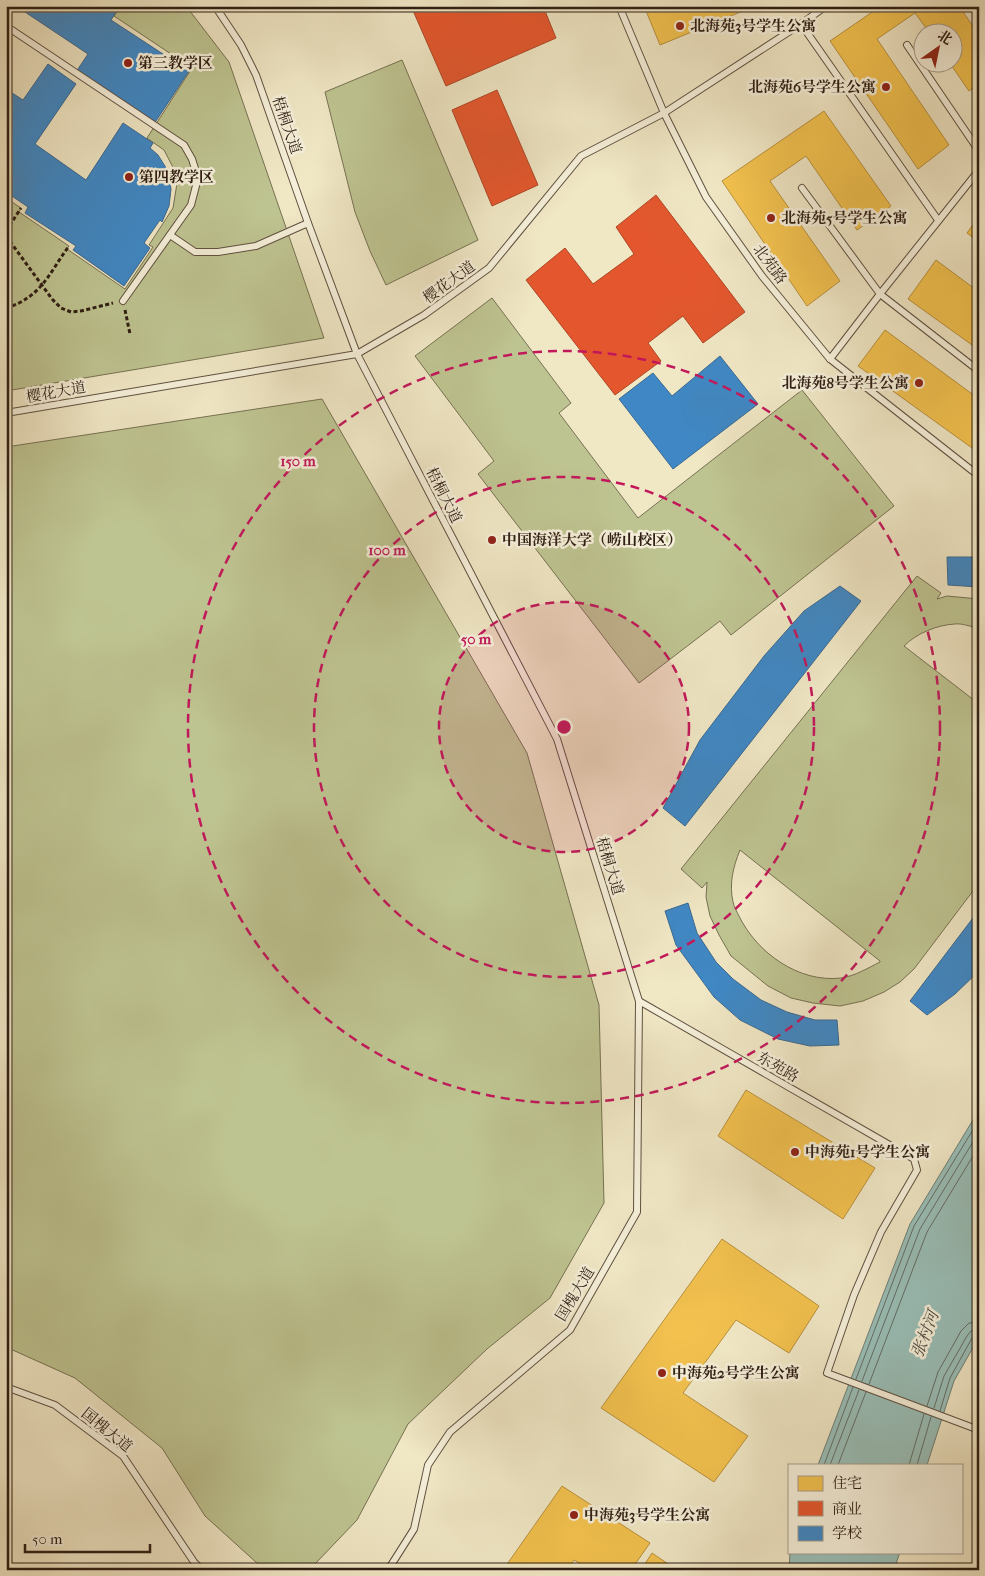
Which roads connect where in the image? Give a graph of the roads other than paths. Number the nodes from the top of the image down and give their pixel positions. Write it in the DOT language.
graph roads {
  1 [pos="215,6"];
  2 [pos="619,6"];
  3 [pos="826,6"];
  4 [pos="801,24"];
  5 [pos="6,26"];
  6 [pos="907,45"];
  7 [pos="664,113"];
  8 [pos="979,151"];
  9 [pos="979,170"];
  10 [pos="802,188"];
  11 [pos="938,220"];
  12 [pos="308,223"];
  13 [pos="170,235"];
  14 [pos="880,294"];
  15 [pos="123,301"];
  16 [pos="357,354"];
  17 [pos="830,359"];
  18 [pos="979,371"];
  19 [pos="6,413"];
  20 [pos="979,476"];
  21 [pos="639,1001"];
  22 [pos="6,1387"];
  23 [pos="976,1428"];
  24 [pos="202,1570"];
  25 [pos="388,1570"];
  1 -- 12 [label="lane, 梧桐大道"];
  2 -- 7 [label="lane, 北苑路"];
  3 -- 4 [label="lane, 樱花大道"];
  4 -- 7 [label="lane, 樱花大道"];
  4 -- 11 [label="lane"];
  5 -- 13 [label="lane"];
  6 -- 8 [label="lane"];
  7 -- 16 [label="lane, 樱花大道"];
  7 -- 17 [label="lane, 北苑路"];
  9 -- 11 [label="lane"];
  10 -- 14 [label="lane"];
  11 -- 14 [label="lane"];
  12 -- 13 [label="lane"];
  12 -- 16 [label="lane, 梧桐大道"];
  13 -- 15 [label="lane"];
  14 -- 17 [label="lane"];
  14 -- 18 [label="lane"];
  16 -- 19 [label="lane, 樱花大道"];
  16 -- 21 [label="lane, 梧桐大道"];
  17 -- 20 [label="lane, 北苑路"];
  21 -- 23 [label="lane, 东苑路"];
  21 -- 25 [label="lane, 国槐大道"];
  22 -- 24 [label="lane, 国槐大道"];
}
